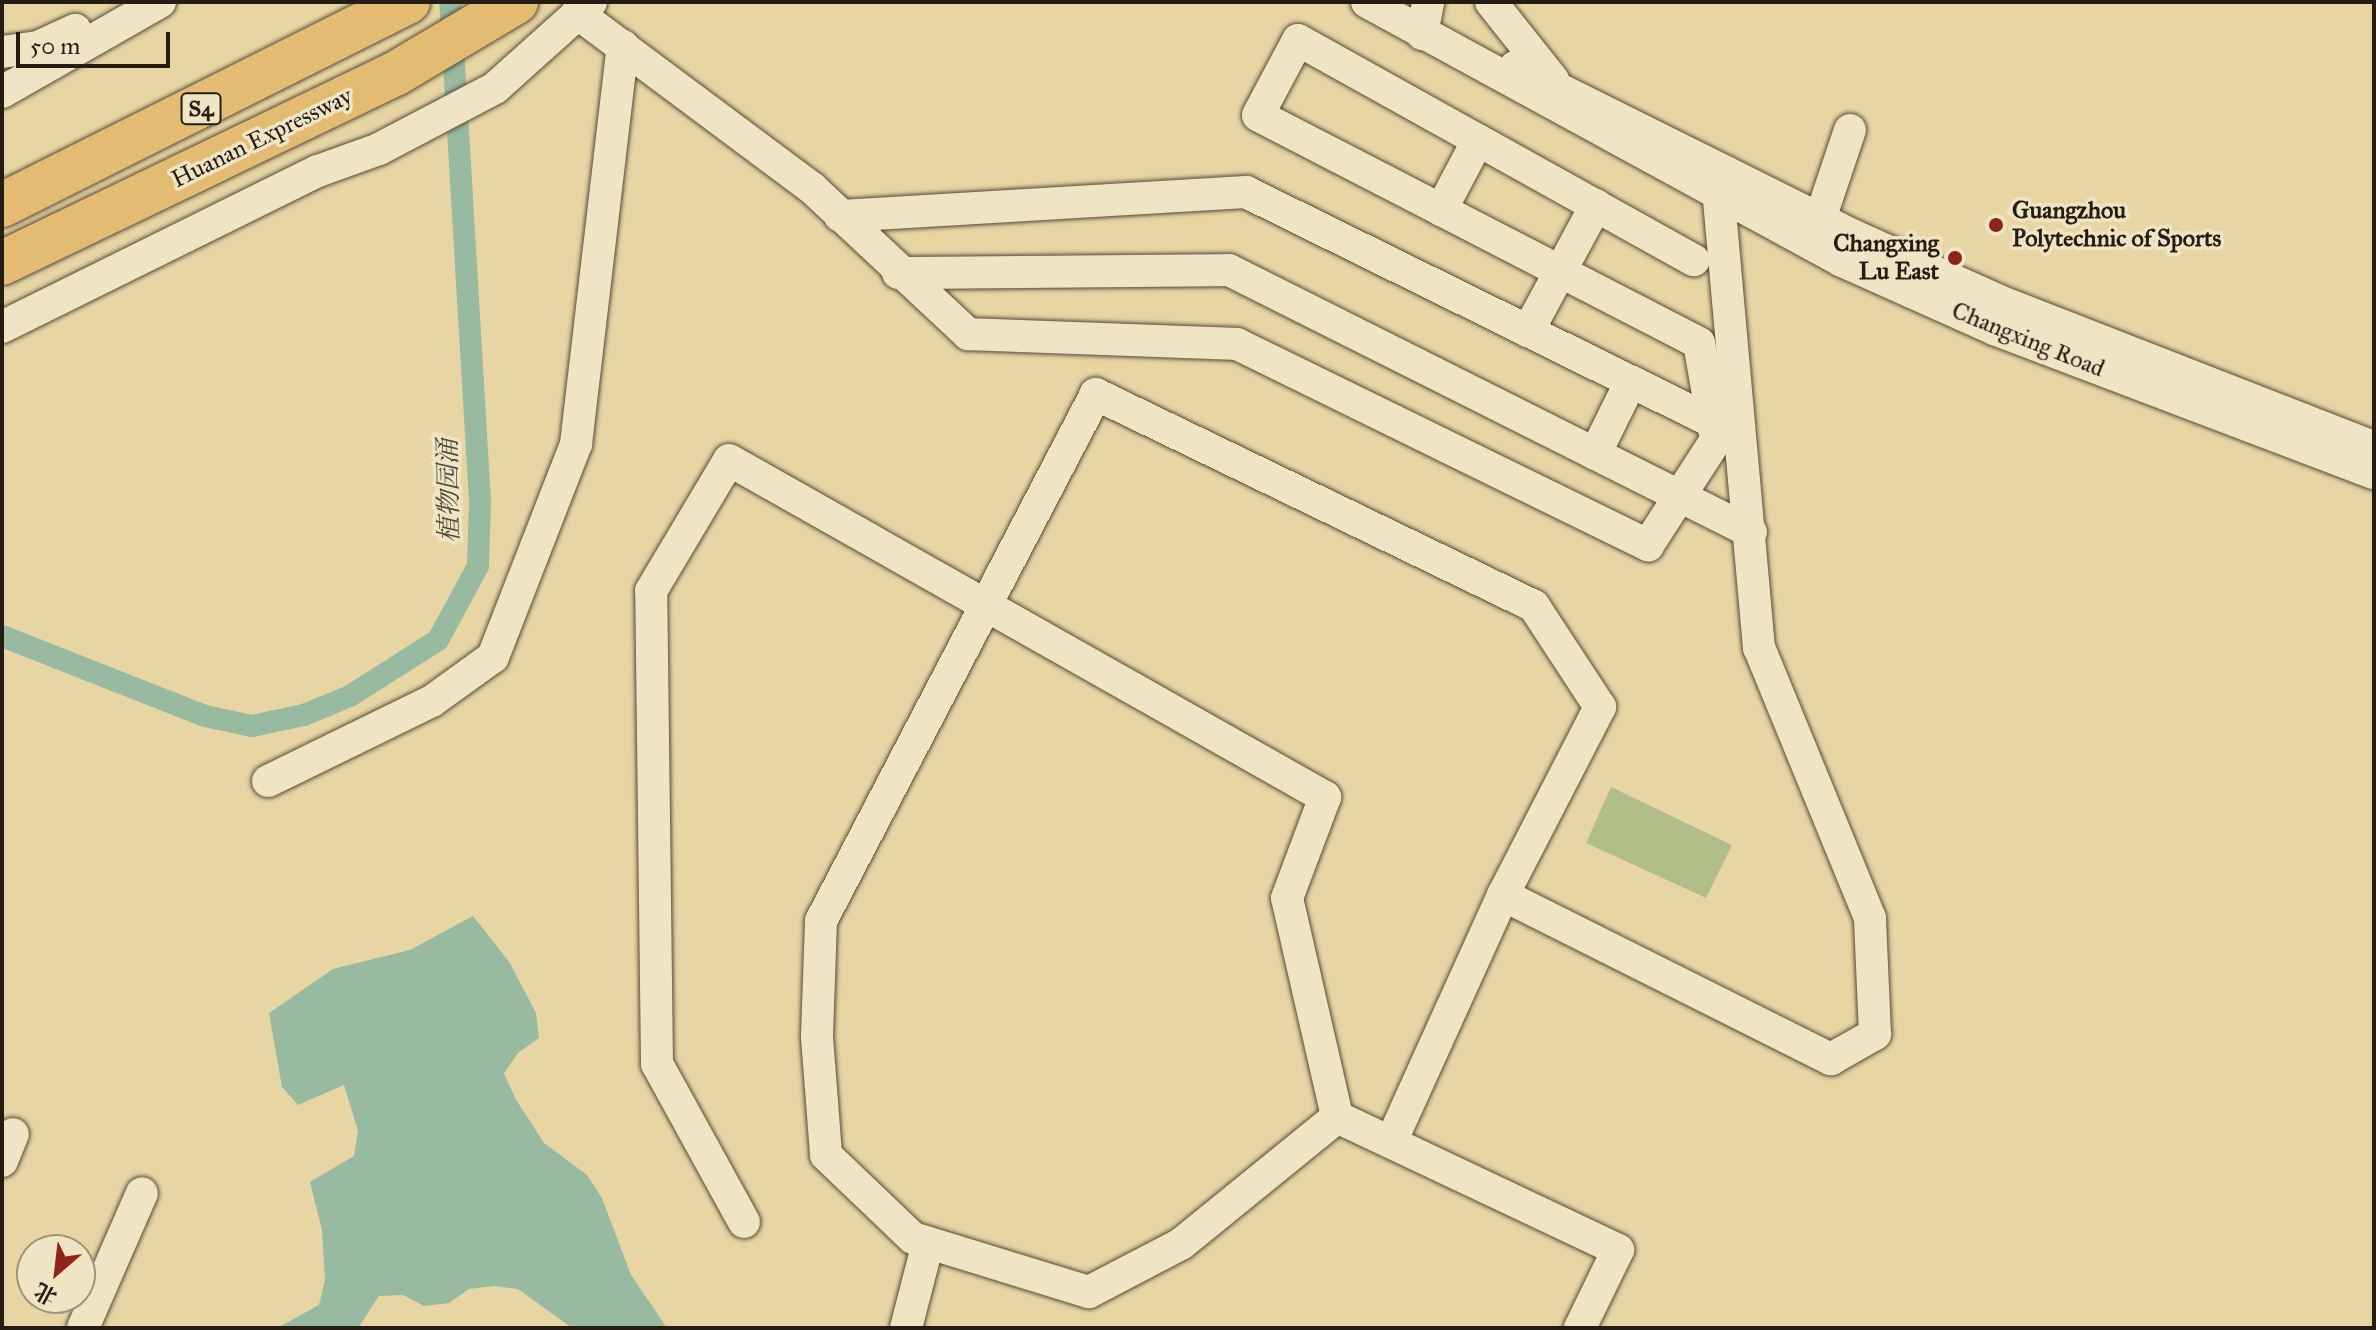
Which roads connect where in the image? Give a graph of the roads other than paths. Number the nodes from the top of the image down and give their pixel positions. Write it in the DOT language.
graph roads {
  1 [pos="122,2"];
  2 [pos="160,2"];
  3 [pos="1367,2"];
  4 [pos="1491,2"];
  5 [pos="403,5"];
  6 [pos="584,8"];
  7 [pos="502,11"];
  8 [pos="1413,13"];
  9 [pos="623,46"];
  10 [pos="12,68"];
  11 [pos="1555,83"];
  12 [pos="1850,130"];
  13 [pos="1478,140"];
  14 [pos="1723,184"];
  15 [pos="2,205"];
  16 [pos="1596,205"];
  17 [pos="1441,210"];
  18 [pos="840,216"];
  19 [pos="1820,219"];
  20 [pos="1694,260"];
  21 [pos="2,263"];
  22 [pos="1561,271"];
  23 [pos="898,273"];
  24 [pos="2,327"];
  25 [pos="1528,331"];
  26 [pos="1631,381"];
  27 [pos="1713,422"];
  28 [pos="2374,447"];
  29 [pos="1595,454"];
  30 [pos="2374,473"];
  31 [pos="1677,495"];
  32 [pos="1751,532"];
  33 [pos="984,609"];
  34 [pos="268,781"];
  35 [pos="1503,895"];
  36 [pos="1337,1117"];
  37 [pos="1391,1142"];
  38 [pos="142,1193"];
  39 [pos="744,1222"];
  40 [pos="928,1243"];
  41 [pos="83,1328"];
  42 [pos="906,1328"];
  43 [pos="1580,1328"];
  1 -- 10 [label="street"];
  2 -- 10 [label="street"];
  3 -- 8 [label="street"];
  4 -- 11 [label="street"];
  5 -- 15 [label="highway, S4"];
  6 -- 9 [label="street"];
  6 -- 24 [label="street"];
  7 -- 21 [label="highway, Huanan Expressway / S4"];
  8 -- 11 [label="street, Changxing Road"];
  8 -- 14 [label="street, Changxing Road"];
  9 -- 18 [label="street"];
  9 -- 34 [label="street"];
  11 -- 14 [label="street, Changxing Road"];
  12 -- 19 [label="street"];
  13 -- 16 [label="street"];
  13 -- 17 [label="street"];
  13 -- 17 [label="street"];
  14 -- 19 [label="street, Changxing Road"];
  14 -- 30 [label="street, Changxing Road"];
  14 -- 32 [label="street"];
  16 -- 20 [label="street"];
  16 -- 22 [label="street"];
  17 -- 22 [label="street"];
  18 -- 23 [label="street"];
  18 -- 25 [label="street"];
  19 -- 28 [label="street, Changxing Road"];
  22 -- 25 [label="street"];
  22 -- 27 [label="street"];
  23 -- 29 [label="street"];
  23 -- 31 [label="street"];
  25 -- 26 [label="street"];
  26 -- 27 [label="street"];
  26 -- 29 [label="street"];
  27 -- 31 [label="street"];
  29 -- 31 [label="street"];
  31 -- 32 [label="street"];
  32 -- 35 [label="street"];
  33 -- 35 [label="street"];
  33 -- 36 [label="street"];
  33 -- 39 [label="street"];
  33 -- 40 [label="street"];
  35 -- 37 [label="street"];
  36 -- 37 [label="street"];
  36 -- 40 [label="street"];
  37 -- 43 [label="street"];
  38 -- 41 [label="street"];
  40 -- 42 [label="street"];
}
